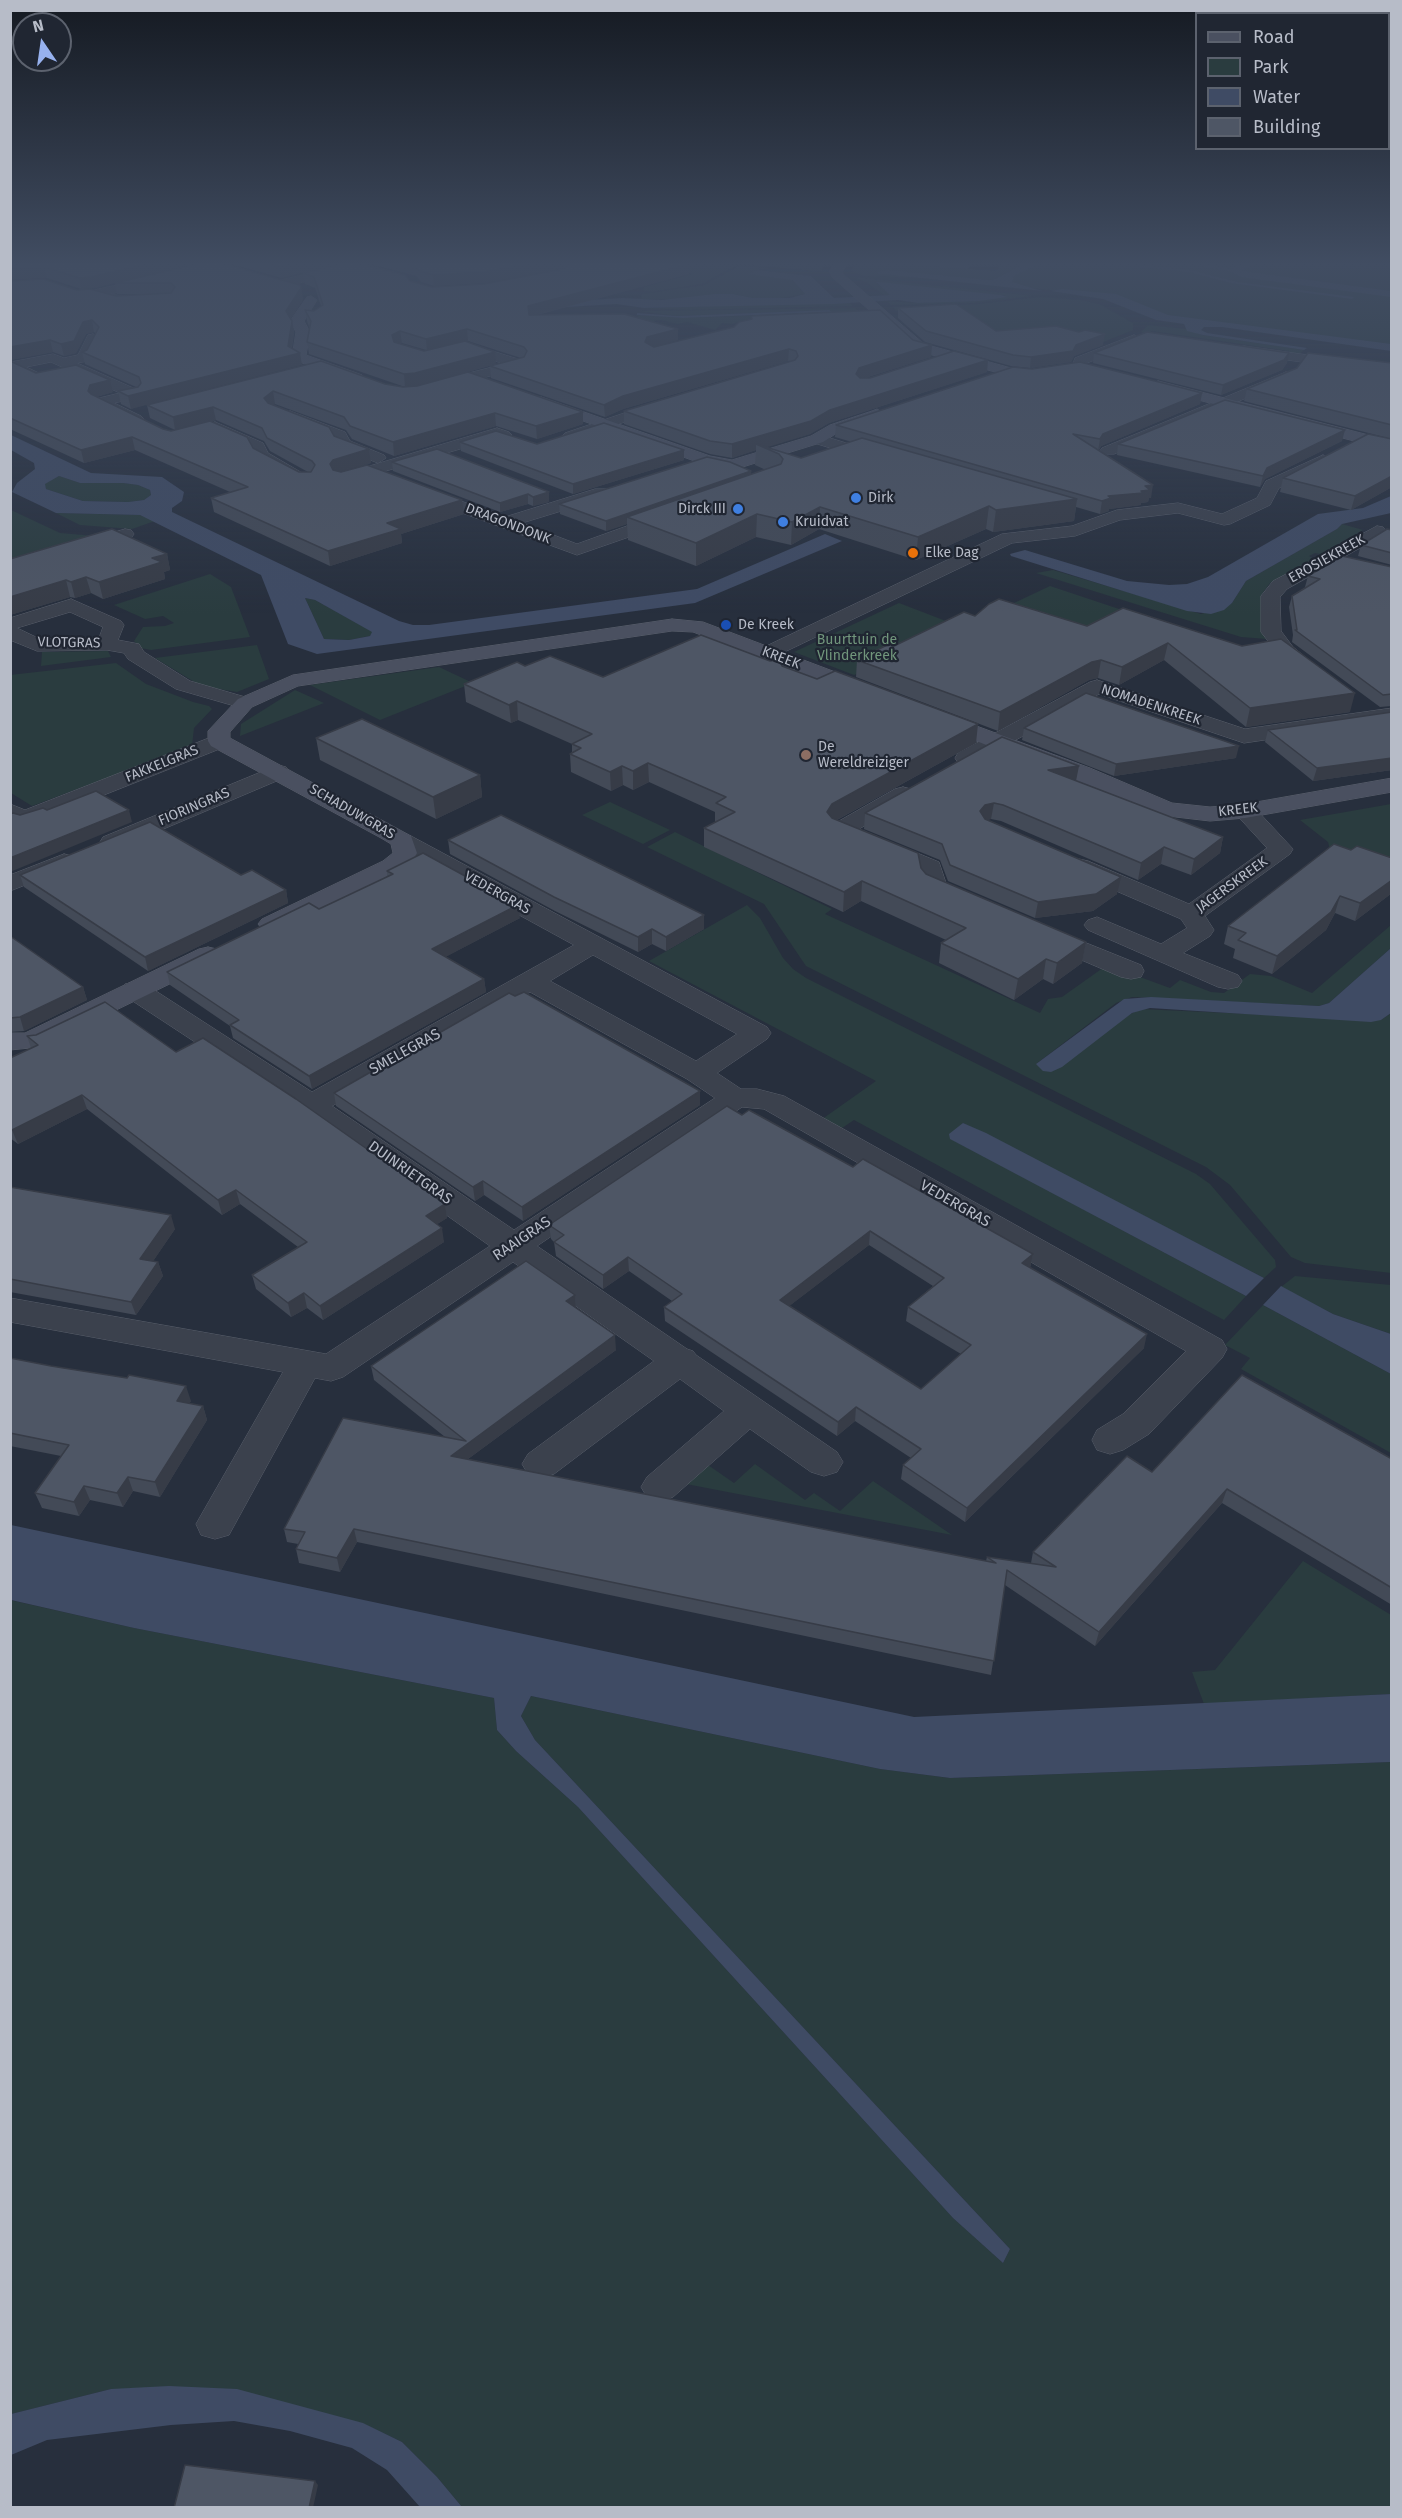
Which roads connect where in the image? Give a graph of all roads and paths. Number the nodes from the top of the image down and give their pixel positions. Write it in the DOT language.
graph roads {
  1 [pos="102,380"];
  2 [pos="363,380"];
  3 [pos="472,380"];
  4 [pos="1278,380"];
  5 [pos="1140,381"];
  6 [pos="370,382"];
  7 [pos="491,384"];
  8 [pos="523,395"];
  9 [pos="681,399"];
  10 [pos="1228,402"];
  11 [pos="888,410"];
  12 [pos="276,411"];
  13 [pos="149,417"];
  14 [pos="607,424"];
  15 [pos="194,432"];
  16 [pos="817,439"];
  17 [pos="517,440"];
  18 [pos="557,440"];
  19 [pos="1361,440"];
  20 [pos="1392,446"];
  21 [pos="438,450"];
  22 [pos="1108,451"];
  23 [pos="859,452"];
  24 [pos="755,458"];
  25 [pos="460,459"];
  26 [pos="706,459"];
  27 [pos="829,462"];
  28 [pos="893,462"];
  29 [pos="734,465"];
  30 [pos="777,465"];
  31 [pos="684,467"];
  32 [pos="395,475"];
  33 [pos="763,477"];
  34 [pos="342,479"];
  35 [pos="307,480"];
  36 [pos="616,488"];
  37 [pos="549,493"];
  38 [pos="572,502"];
  39 [pos="684,512"];
  40 [pos="1072,513"];
  41 [pos="1100,521"];
  42 [pos="505,523"];
  43 [pos="1377,531"];
  44 [pos="126,534"];
  45 [pos="1330,556"];
  46 [pos="1361,565"];
  47 [pos="10,569"];
  48 [pos="10,624"];
  49 [pos="10,632"];
  50 [pos="107,644"];
  51 [pos="767,653"];
  52 [pos="1321,677"];
  53 [pos="882,696"];
  54 [pos="245,703"];
  55 [pos="915,709"];
  56 [pos="1374,711"];
  57 [pos="997,740"];
  58 [pos="219,741"];
  59 [pos="948,768"];
  60 [pos="278,772"];
  61 [pos="919,785"];
  62 [pos="1392,785"];
  63 [pos="1245,811"];
  64 [pos="17,815"];
  65 [pos="402,841"];
  66 [pos="1055,855"];
  67 [pos="10,884"];
  68 [pos="989,911"];
  69 [pos="1191,914"];
  70 [pos="1022,925"];
  71 [pos="1097,925"];
  72 [pos="592,945"];
  73 [pos="1163,954"];
  74 [pos="1131,971"];
  75 [pos="530,981"];
  76 [pos="1228,981"];
  77 [pos="135,990"];
  78 [pos="10,1042"];
  79 [pos="697,1073"];
  80 [pos="735,1098"];
  81 [pos="311,1105"];
  82 [pos="514,1245"];
  83 [pos="10,1310"];
  84 [pos="681,1360"];
  85 [pos="305,1365"];
  86 [pos="750,1409"];
  87 [pos="1110,1440"];
  88 [pos="824,1462"];
  89 [pos="541,1464"];
  90 [pos="660,1487"];
  91 [pos="215,1524"];
  1 -- 13 [label="street"];
  2 -- 6 [label="street"];
  3 -- 7 [label="street"];
  4 -- 10 [label="street"];
  5 -- 10 [label="street"];
  8 -- 14 [label="street"];
  9 -- 14 [label="street"];
  10 -- 19 [label="street"];
  10 -- 22 [label="street"];
  11 -- 16 [label="street"];
  12 -- 32 [label="street"];
  14 -- 18 [label="street"];
  14 -- 26 [label="street"];
  15 -- 35 [label="street"];
  16 -- 23 [label="street"];
  16 -- 24 [label="street"];
  17 -- 21 [label="street"];
  19 -- 20 [label="street"];
  19 -- 41 [label="street"];
  21 -- 25 [label="street"];
  21 -- 32 [label="street"];
  23 -- 27 [label="street"];
  23 -- 28 [label="street"];
  24 -- 29 [label="street"];
  24 -- 30 [label="street"];
  26 -- 29 [label="street"];
  26 -- 31 [label="street"];
  29 -- 33 [label="street"];
  32 -- 34 [label="street, DRAGONDONK"];
  32 -- 42 [label="street, DRAGONDONK"];
  36 -- 38 [label="street"];
  37 -- 38 [label="street"];
  38 -- 42 [label="street"];
  39 -- 42 [label="street, DRAGONDONK"];
  40 -- 41 [label="street"];
  41 -- 51 [label="street"];
  43 -- 45 [label="street, EROSIEKREEK"];
  44 -- 47 [label="street"];
  45 -- 46 [label="street"];
  45 -- 52 [label="street, EROSIEKREEK"];
  48 -- 50 [label="street, VLOTGRAS"];
  49 -- 50 [label="street, VLOTGRAS"];
  50 -- 54 [label="street"];
  51 -- 53 [label="street, KREEK"];
  51 -- 54 [label="street, KREEK"];
  54 -- 58 [label="street"];
  55 -- 57 [label="street, KREEK"];
  56 -- 57 [label="street, NOMADENKREEK"];
  57 -- 59 [label="street"];
  57 -- 63 [label="street, KREEK"];
  58 -- 60 [label="street, SCHADUWGRAS"];
  58 -- 64 [label="street, FAKKELGRAS"];
  60 -- 65 [label="street, SCHADUWGRAS"];
  60 -- 67 [label="street, FIORINGRAS"];
  61 -- 68 [label="street"];
  62 -- 63 [label="street, KREEK"];
  63 -- 69 [label="street, JAGERSKREEK"];
  65 -- 72 [label="street, VEDERGRAS"];
  65 -- 77 [label="street, SCHADUWGRAS"];
  66 -- 69 [label="street"];
  69 -- 73 [label="street, JAGERSKREEK"];
  70 -- 74 [label="street"];
  71 -- 73 [label="street"];
  72 -- 75 [label="street"];
  72 -- 79 [label="street, VEDERGRAS"];
  73 -- 76 [label="street"];
  75 -- 79 [label="street, VEDERGRAS"];
  75 -- 81 [label="street, SMELEGRAS"];
  77 -- 78 [label="street, SCHADUWGRAS"];
  77 -- 81 [label="street, DUINRIETGRAS"];
  79 -- 80 [label="street, VEDERGRAS"];
  80 -- 82 [label="street, RAAIGRAS"];
  80 -- 87 [label="street, VEDERGRAS"];
  81 -- 82 [label="street, DUINRIETGRAS"];
  82 -- 84 [label="street, DUINRIETGRAS"];
  82 -- 85 [label="street, RAAIGRAS"];
  83 -- 85 [label="street, RAAIGRAS"];
  84 -- 86 [label="street, DUINRIETGRAS"];
  84 -- 89 [label="street"];
  85 -- 91 [label="street"];
  86 -- 88 [label="street, DUINRIETGRAS"];
  86 -- 90 [label="street"];
}
